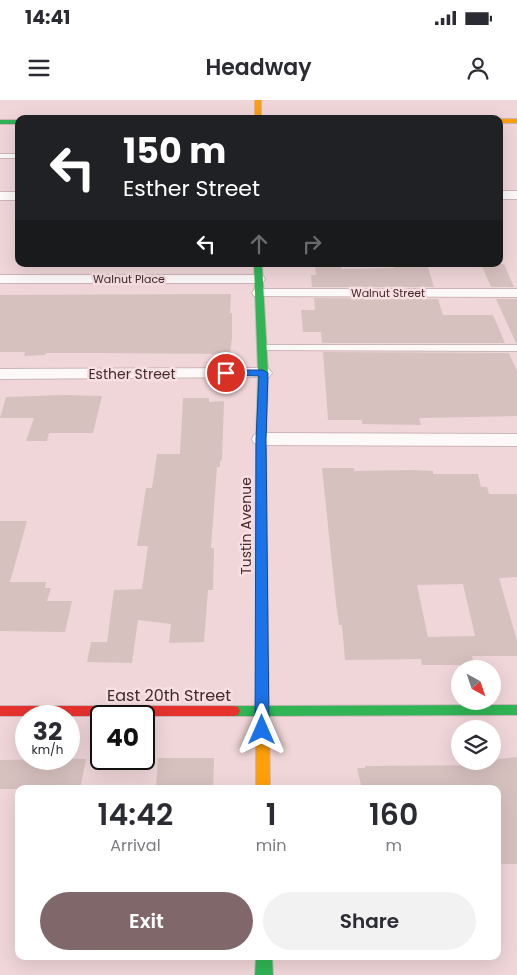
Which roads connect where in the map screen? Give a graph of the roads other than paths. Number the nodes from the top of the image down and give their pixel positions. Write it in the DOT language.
graph roads {
  1 [pos="258,100"];
  2 [pos="258,115"];
  3 [pos="503,121"];
  4 [pos="517,121"];
  5 [pos="0,122"];
  6 [pos="15,122"];
  7 [pos="0,156"];
  8 [pos="15,156"];
  9 [pos="503,195"];
  10 [pos="517,195"];
  11 [pos="0,196"];
  12 [pos="15,196"];
  13 [pos="259,278"];
  14 [pos="0,279"];
  15 [pos="517,293"];
  16 [pos="262,348"];
  17 [pos="517,348"];
  18 [pos="263,373"];
  19 [pos="0,374"];
  20 [pos="261,440"];
  21 [pos="517,440"];
  22 [pos="517,710"];
  23 [pos="0,711"];
  24 [pos="262,711"];
  25 [pos="263,785"];
  26 [pos="264,960"];
  27 [pos="264,975"];
  1 -- 2 [label="street"];
  3 -- 4 [label="street"];
  5 -- 6 [label="street"];
  7 -- 8 [label="lane"];
  9 -- 10 [label="street"];
  11 -- 12 [label="street"];
  13 -- 14 [label="street, Walnut Place"];
  13 -- 15 [label="street, Walnut Street"];
  13 -- 16 [label="street, Tustin Avenue"];
  16 -- 17 [label="lane"];
  16 -- 18 [label="street, Tustin Avenue"];
  18 -- 19 [label="street, Esther Street"];
  18 -- 20 [label="street, Tustin Avenue"];
  20 -- 21 [label="street"];
  20 -- 24 [label="street, Tustin Avenue"];
  22 -- 24 [label="street, East 20th Street"];
  23 -- 24 [label="street, East 20th Street"];
  24 -- 25 [label="street, Tustin Avenue"];
  26 -- 27 [label="street"];
}
